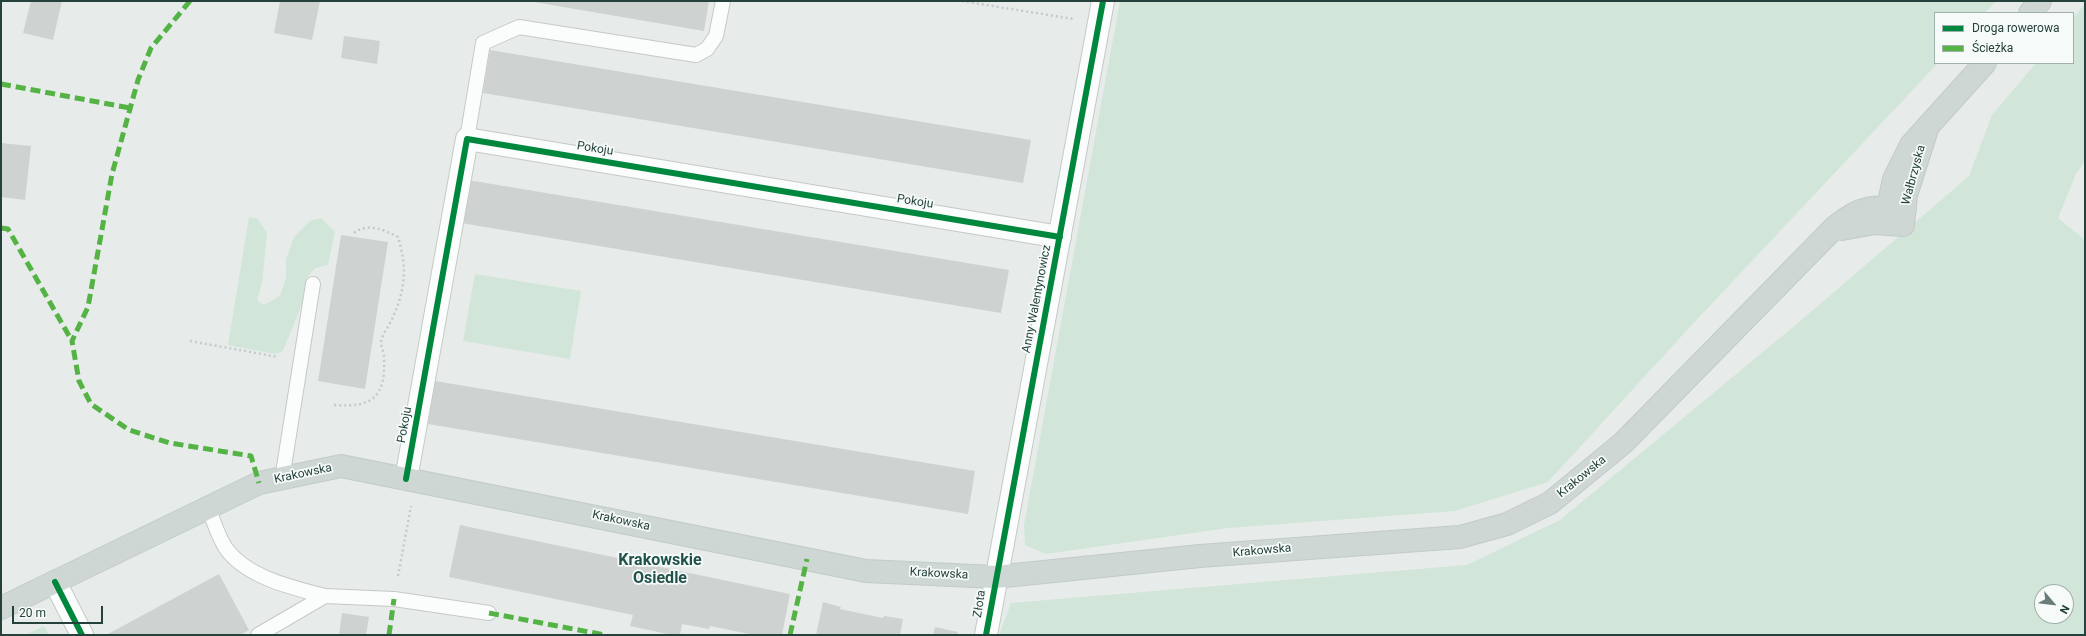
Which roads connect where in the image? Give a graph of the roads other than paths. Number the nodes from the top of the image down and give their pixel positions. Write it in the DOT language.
graph roads {
  1 [pos="723,1"];
  2 [pos="1103,1"];
  3 [pos="2040,1"];
  4 [pos="2031,12"];
  5 [pos="1983,64"];
  6 [pos="467,139"];
  7 [pos="1895,215"];
  8 [pos="1060,237"];
  9 [pos="313,284"];
  10 [pos="282,478"];
  11 [pos="411,480"];
  12 [pos="209,508"];
  13 [pos="995,577"];
  14 [pos="55,582"];
  15 [pos="325,596"];
  16 [pos="1,608"];
  17 [pos="489,613"];
  18 [pos="82,635"];
  19 [pos="258,635"];
  20 [pos="986,635"];
  1 -- 6 [label="lane"];
  2 -- 8 [label="street, Anny Walentynowicz"];
  3 -- 4 [label="main road"];
  5 -- 7 [label="main road, Wałbrzyska"];
  6 -- 8 [label="street, Pokoju"];
  6 -- 11 [label="street, Pokoju"];
  7 -- 13 [label="main road, Krakowska"];
  8 -- 13 [label="street, Anny Walentynowicz"];
  9 -- 10 [label="lane"];
  10 -- 11 [label="main road, Krakowska"];
  10 -- 12 [label="main road, Krakowska"];
  11 -- 13 [label="main road, Krakowska"];
  12 -- 14 [label="main road, Krakowska"];
  12 -- 15 [label="lane"];
  13 -- 20 [label="street, Złota"];
  14 -- 16 [label="main road, Krakowska"];
  14 -- 18 [label="street"];
  15 -- 17 [label="lane"];
  15 -- 19 [label="lane"];
}
